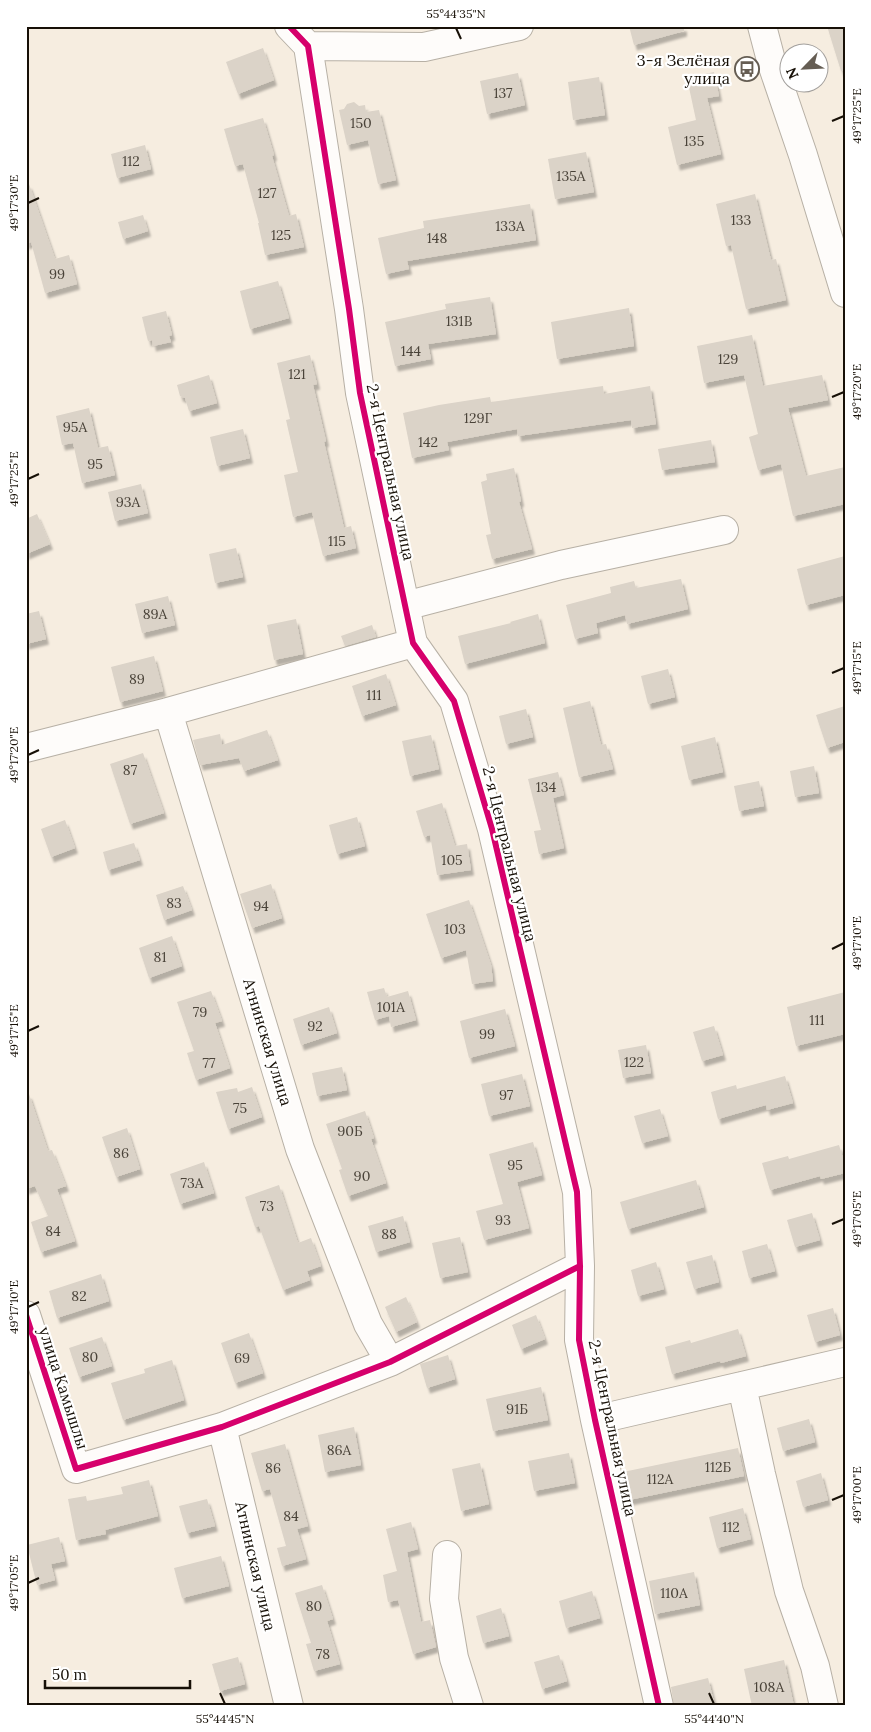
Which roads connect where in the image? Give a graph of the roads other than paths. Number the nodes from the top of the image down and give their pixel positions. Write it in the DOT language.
graph roads {
  1 [pos="289,26"];
  2 [pos="519,26"];
  3 [pos="762,26"];
  4 [pos="308,46"];
  5 [pos="845,293"];
  6 [pos="724,530"];
  7 [pos="405,606"];
  8 [pos="413,643"];
  9 [pos="168,712"];
  10 [pos="26,748"];
  11 [pos="580,1266"];
  12 [pos="26,1315"];
  13 [pos="390,1362"];
  14 [pos="845,1362"];
  15 [pos="742,1386"];
  16 [pos="596,1420"];
  17 [pos="222,1427"];
  18 [pos="447,1555"];
  19 [pos="289,1706"];
  20 [pos="469,1706"];
  21 [pos="659,1706"];
  22 [pos="824,1706"];
  1 -- 4 [label="street"];
  2 -- 4 [label="street"];
  3 -- 5 [label="street"];
  4 -- 7 [label="street, 2-я Центральная улица"];
  6 -- 7 [label="street"];
  7 -- 8 [label="street, 2-я Центральная улица"];
  8 -- 9 [label="street"];
  8 -- 11 [label="street, 2-я Центральная улица"];
  9 -- 10 [label="street"];
  9 -- 13 [label="street, Атнинская улица"];
  11 -- 13 [label="street"];
  11 -- 16 [label="street, 2-я Центральная улица"];
  12 -- 17 [label="street, улица Камышлы"];
  13 -- 17 [label="street"];
  14 -- 15 [label="street"];
  15 -- 16 [label="street"];
  15 -- 22 [label="street"];
  16 -- 21 [label="street, 2-я Центральная улица"];
  17 -- 19 [label="street, Атнинская улица"];
  18 -- 20 [label="street"];
}
